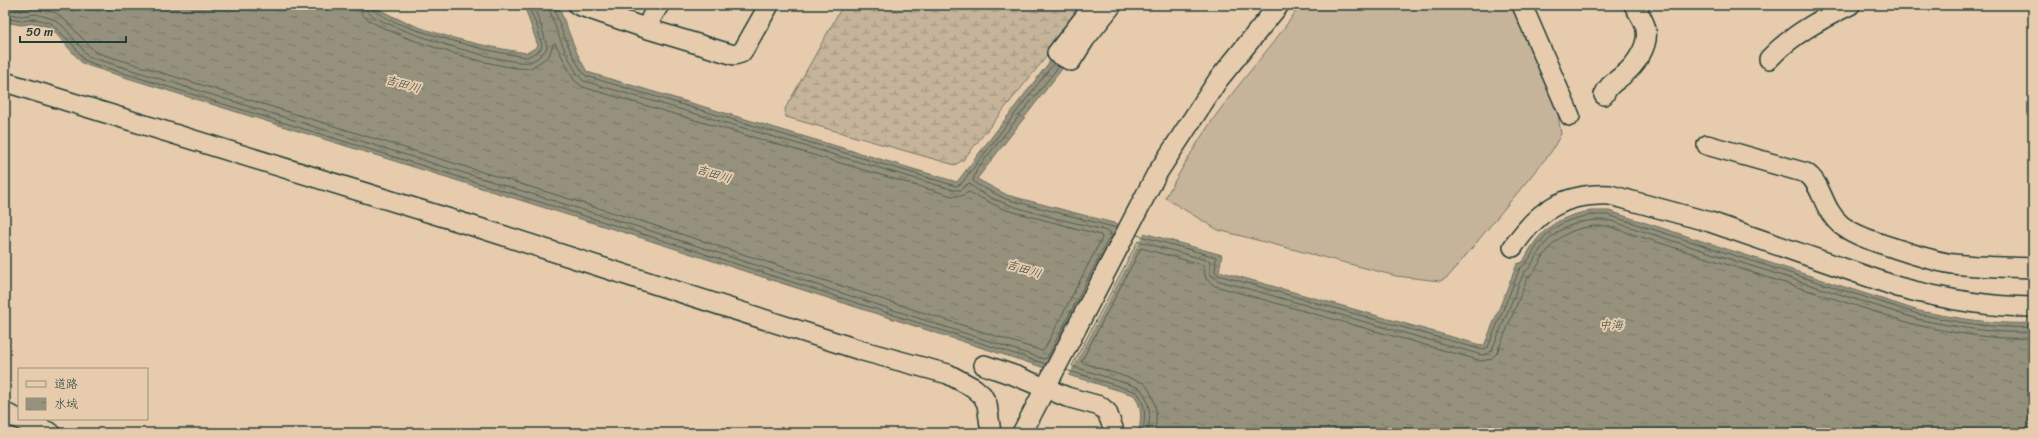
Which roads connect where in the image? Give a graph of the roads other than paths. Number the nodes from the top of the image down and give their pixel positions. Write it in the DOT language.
graph roads {
  1 [pos="578,5"];
  2 [pos="659,5"];
  3 [pos="769,5"];
  4 [pos="1094,5"];
  5 [pos="1112,5"];
  6 [pos="1280,5"];
  7 [pos="1522,5"];
  8 [pos="1634,5"];
  9 [pos="1850,5"];
  10 [pos="648,29"];
  11 [pos="1080,35"];
  12 [pos="1065,58"];
  13 [pos="1769,59"];
  14 [pos="5,82"];
  15 [pos="1604,94"];
  16 [pos="1570,116"];
  17 [pos="1707,145"];
  18 [pos="1513,247"];
  19 [pos="2033,268"];
  20 [pos="2033,307"];
  21 [pos="984,365"];
  22 [pos="1049,382"];
  23 [pos="5,413"];
  24 [pos="18,419"];
  25 [pos="21,420"];
  26 [pos="50,433"];
  27 [pos="991,433"];
  28 [pos="1022,433"];
  29 [pos="1112,433"];
  1 -- 10 [label="street"];
  2 -- 10 [label="street"];
  3 -- 10 [label="street"];
  4 -- 11 [label="street"];
  5 -- 11 [label="street"];
  6 -- 22 [label="street"];
  7 -- 16 [label="street"];
  8 -- 15 [label="street"];
  9 -- 13 [label="street"];
  11 -- 12 [label="street"];
  14 -- 27 [label="street"];
  17 -- 19 [label="street"];
  18 -- 20 [label="street"];
  21 -- 22 [label="street"];
  22 -- 28 [label="street"];
  22 -- 29 [label="street"];
  23 -- 24 [label="street"];
  25 -- 26 [label="street"];
}
